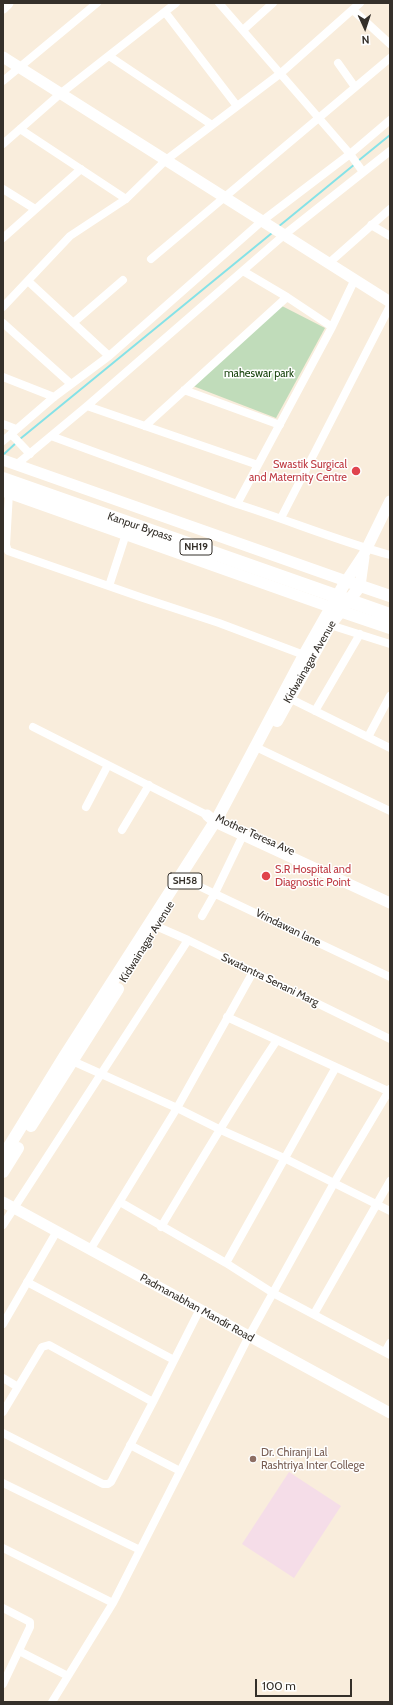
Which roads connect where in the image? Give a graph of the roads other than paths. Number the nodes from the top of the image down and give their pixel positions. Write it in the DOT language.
graph roads {
  1 [pos="8,3"];
  2 [pos="97,3"];
  3 [pos="176,3"];
  4 [pos="219,3"];
  5 [pos="273,3"];
  6 [pos="360,3"];
  7 [pos="3,8"];
  8 [pos="353,10"];
  9 [pos="165,12"];
  10 [pos="243,30"];
  11 [pos="390,44"];
  12 [pos="109,56"];
  13 [pos="3,57"];
  14 [pos="390,58"];
  15 [pos="338,63"];
  16 [pos="19,67"];
  17 [pos="281,73"];
  18 [pos="3,81"];
  19 [pos="355,87"];
  20 [pos="60,94"];
  21 [pos="237,106"];
  22 [pos="319,118"];
  23 [pos="390,120"];
  24 [pos="212,125"];
  25 [pos="20,129"];
  26 [pos="3,144"];
  27 [pos="390,151"];
  28 [pos="351,155"];
  29 [pos="166,160"];
  30 [pos="81,169"];
  31 [pos="362,170"];
  32 [pos="3,189"];
  33 [pos="224,197"];
  34 [pos="126,199"];
  35 [pos="35,209"];
  36 [pos="390,209"];
  37 [pos="264,223"];
  38 [pos="371,225"];
  39 [pos="281,234"];
  40 [pos="390,236"];
  41 [pos="3,238"];
  42 [pos="152,258"];
  43 [pos="329,263"];
  44 [pos="243,271"];
  45 [pos="355,279"];
  46 [pos="123,280"];
  47 [pos="28,281"];
  48 [pos="287,297"];
  49 [pos="390,302"];
  50 [pos="3,306"];
  51 [pos="390,306"];
  52 [pos="3,323"];
  53 [pos="74,323"];
  54 [pos="332,327"];
  55 [pos="109,356"];
  56 [pos="3,377"];
  57 [pos="71,384"];
  58 [pos="184,390"];
  59 [pos="54,397"];
  60 [pos="88,406"];
  61 [pos="3,424"];
  62 [pos="280,425"];
  63 [pos="145,426"];
  64 [pos="14,434"];
  65 [pos="51,436"];
  66 [pos="3,441"];
  67 [pos="27,451"];
  68 [pos="8,465"];
  69 [pos="258,465"];
  70 [pos="3,479"];
  71 [pos="6,492"];
  72 [pos="237,504"];
  73 [pos="389,505"];
  74 [pos="281,518"];
  75 [pos="126,534"];
  76 [pos="365,551"];
  77 [pos="390,555"];
  78 [pos="346,581"];
  79 [pos="109,586"];
  80 [pos="360,586"];
  81 [pos="390,596"];
  82 [pos="390,605"];
  83 [pos="335,609"];
  84 [pos="390,614"];
  85 [pos="330,625"];
  86 [pos="390,628"];
  87 [pos="360,634"];
  88 [pos="390,644"];
  89 [pos="304,655"];
  90 [pos="390,696"];
  91 [pos="286,697"];
  92 [pos="315,711"];
  93 [pos="33,727"];
  94 [pos="368,737"];
  95 [pos="390,748"];
  96 [pos="262,750"];
  97 [pos="108,765"];
  98 [pos="148,785"];
  99 [pos="86,807"];
  100 [pos="390,811"];
  101 [pos="217,820"];
  102 [pos="122,830"];
  103 [pos="245,832"];
  104 [pos="186,880"];
  105 [pos="215,893"];
  106 [pos="390,896"];
  107 [pos="390,903"];
  108 [pos="202,916"];
  109 [pos="153,925"];
  110 [pos="188,940"];
  111 [pos="252,972"];
  112 [pos="390,977"];
  113 [pos="227,1017"];
  114 [pos="389,1036"];
  115 [pos="277,1040"];
  116 [pos="68,1059"];
  117 [pos="336,1067"];
  118 [pos="100,1074"];
  119 [pos="390,1091"];
  120 [pos="177,1108"];
  121 [pos="220,1130"];
  122 [pos="3,1156"];
  123 [pos="286,1159"];
  124 [pos="3,1172"];
  125 [pos="390,1181"];
  126 [pos="334,1183"];
  127 [pos="3,1202"];
  128 [pos="120,1202"];
  129 [pos="376,1204"];
  130 [pos="14,1207"];
  131 [pos="390,1211"];
  132 [pos="3,1225"];
  133 [pos="161,1226"];
  134 [pos="57,1231"];
  135 [pos="90,1250"];
  136 [pos="226,1263"];
  137 [pos="28,1282"];
  138 [pos="273,1293"];
  139 [pos="200,1309"];
  140 [pos="314,1314"];
  141 [pos="3,1324"];
  142 [pos="249,1336"];
  143 [pos="390,1343"];
  144 [pos="387,1354"];
  145 [pos="174,1360"];
  146 [pos="3,1378"];
  147 [pos="18,1387"];
  148 [pos="153,1402"];
  149 [pos="3,1412"];
  150 [pos="390,1414"];
  151 [pos="3,1433"];
  152 [pos="130,1445"];
  153 [pos="180,1471"];
  154 [pos="3,1483"];
  155 [pos="3,1548"];
  156 [pos="140,1550"];
  157 [pos="113,1603"];
  158 [pos="3,1608"];
  159 [pos="19,1651"];
  160 [pos="68,1676"];
  161 [pos="3,1684"];
  162 [pos="52,1702"];
  1 -- 7 [label="street"];
  2 -- 16 [label="street"];
  3 -- 9 [label="street"];
  4 -- 10 [label="street"];
  5 -- 10 [label="street"];
  6 -- 8 [label="street"];
  8 -- 11 [label="street"];
  8 -- 17 [label="street"];
  9 -- 12 [label="street"];
  9 -- 21 [label="street"];
  10 -- 17 [label="street"];
  12 -- 20 [label="street"];
  12 -- 24 [label="street"];
  13 -- 16 [label="street"];
  14 -- 19 [label="street"];
  15 -- 19 [label="street"];
  16 -- 18 [label="street"];
  16 -- 20 [label="street"];
  17 -- 21 [label="street"];
  17 -- 22 [label="street"];
  19 -- 22 [label="street"];
  20 -- 25 [label="street"];
  20 -- 29 [label="street"];
  21 -- 24 [label="street"];
  22 -- 28 [label="street"];
  22 -- 33 [label="street"];
  23 -- 28 [label="street"];
  24 -- 29 [label="street"];
  25 -- 26 [label="street"];
  25 -- 30 [label="street"];
  27 -- 31 [label="street"];
  28 -- 31 [label="street"];
  28 -- 37 [label="street"];
  29 -- 33 [label="street"];
  29 -- 34 [label="street"];
  30 -- 34 [label="street"];
  30 -- 35 [label="street"];
  31 -- 39 [label="street"];
  32 -- 35 [label="street"];
  33 -- 37 [label="street"];
  33 -- 42 [label="street"];
  34 -- 47 [label="street"];
  35 -- 41 [label="street"];
  36 -- 38 [label="street"];
  37 -- 39 [label="street"];
  37 -- 55 [label="street"];
  38 -- 40 [label="street"];
  38 -- 43 [label="street"];
  39 -- 43 [label="street"];
  39 -- 44 [label="street"];
  43 -- 45 [label="street"];
  44 -- 48 [label="street"];
  44 -- 60 [label="street"];
  45 -- 49 [label="street"];
  45 -- 54 [label="street"];
  46 -- 53 [label="street"];
  47 -- 50 [label="street"];
  47 -- 53 [label="street"];
  48 -- 54 [label="street"];
  48 -- 58 [label="street"];
  51 -- 74 [label="street"];
  52 -- 57 [label="street"];
  53 -- 55 [label="street"];
  54 -- 62 [label="street"];
  55 -- 57 [label="street"];
  56 -- 59 [label="street"];
  57 -- 59 [label="street"];
  58 -- 62 [label="street"];
  58 -- 63 [label="street"];
  59 -- 64 [label="street"];
  60 -- 63 [label="street"];
  60 -- 65 [label="street"];
  61 -- 64 [label="street"];
  62 -- 69 [label="street"];
  63 -- 69 [label="street"];
  64 -- 66 [label="street"];
  64 -- 67 [label="street"];
  65 -- 67 [label="street"];
  65 -- 72 [label="street"];
  67 -- 68 [label="street"];
  68 -- 78 [label="street"];
  68 -- 82 [label="highway, Kanpur Bypass / NH19"];
  69 -- 72 [label="street"];
  70 -- 84 [label="highway, Kanpur Bypass / NH19"];
  71 -- 75 [label="street"];
  71 -- 79 [label="street"];
  72 -- 74 [label="street"];
  73 -- 76 [label="street"];
  74 -- 76 [label="street"];
  75 -- 79 [label="street"];
  75 -- 83 [label="street"];
  76 -- 77 [label="street"];
  76 -- 78 [label="street"];
  76 -- 80 [label="street"];
  78 -- 80 [label="main road"];
  78 -- 83 [label="main road, Kidwainagar Avenue / SH58"];
  79 -- 89 [label="street"];
  80 -- 81 [label="main road"];
  80 -- 83 [label="main road, Kidwainagar Avenue / SH58"];
  83 -- 85 [label="main road, Kidwainagar Avenue / SH58"];
  83 -- 86 [label="main road"];
  83 -- 89 [label="main road, Kidwainagar Avenue / SH58"];
  85 -- 87 [label="street"];
  85 -- 91 [label="main road, Kidwainagar Avenue / SH58"];
  87 -- 88 [label="street"];
  87 -- 92 [label="street"];
  89 -- 91 [label="main road, Kidwainagar Avenue / SH58"];
  90 -- 94 [label="street"];
  91 -- 92 [label="street"];
  91 -- 96 [label="main road, Kidwainagar Avenue / SH58"];
  91 -- 101 [label="main road, Kidwainagar Avenue / SH58"];
  92 -- 94 [label="street"];
  93 -- 97 [label="street"];
  94 -- 95 [label="street"];
  96 -- 100 [label="street"];
  96 -- 101 [label="main road, Kidwainagar Avenue / SH58"];
  97 -- 98 [label="street"];
  97 -- 99 [label="street"];
  98 -- 101 [label="street"];
  98 -- 102 [label="street"];
  101 -- 103 [label="street, Mother Teresa Ave"];
  101 -- 104 [label="main road, Kidwainagar Avenue / SH58"];
  101 -- 109 [label="main road, Kidwainagar Avenue / SH58"];
  103 -- 105 [label="street"];
  103 -- 106 [label="street, Mother Teresa Ave"];
  103 -- 107 [label="street"];
  104 -- 105 [label="street, Vrindawan lane"];
  104 -- 109 [label="main road, Kidwainagar Avenue / SH58"];
  105 -- 108 [label="street"];
  105 -- 112 [label="street, Vrindawan lane"];
  109 -- 110 [label="street, Swatantra Senani Marg"];
  109 -- 116 [label="main road, Kidwainagar Avenue / SH58"];
  110 -- 111 [label="street, Swatantra Senani Marg"];
  110 -- 118 [label="street"];
  111 -- 113 [label="street"];
  111 -- 114 [label="street, Swatantra Senani Marg"];
  113 -- 115 [label="street"];
  113 -- 120 [label="street"];
  115 -- 117 [label="street"];
  115 -- 121 [label="street"];
  116 -- 118 [label="street"];
  116 -- 122 [label="main road, Kidwainagar Avenue / SH58"];
  116 -- 124 [label="main road, Kidwainagar Avenue / SH58"];
  117 -- 119 [label="street"];
  117 -- 123 [label="street"];
  118 -- 120 [label="street"];
  118 -- 130 [label="street"];
  119 -- 126 [label="street"];
  120 -- 121 [label="street"];
  120 -- 128 [label="street"];
  121 -- 123 [label="street"];
  121 -- 133 [label="street"];
  123 -- 126 [label="street"];
  123 -- 136 [label="street"];
  125 -- 129 [label="street"];
  126 -- 129 [label="street"];
  126 -- 138 [label="street"];
  127 -- 130 [label="street, Padmanabhan Mandir Road"];
  128 -- 133 [label="street"];
  128 -- 135 [label="street"];
  129 -- 131 [label="street"];
  129 -- 140 [label="street"];
  130 -- 132 [label="street"];
  130 -- 134 [label="street, Padmanabhan Mandir Road"];
  133 -- 136 [label="street"];
  134 -- 135 [label="street, Padmanabhan Mandir Road"];
  134 -- 137 [label="street"];
  135 -- 139 [label="street, Padmanabhan Mandir Road"];
  136 -- 138 [label="street"];
  137 -- 141 [label="street"];
  137 -- 145 [label="street"];
  138 -- 140 [label="street"];
  138 -- 142 [label="street"];
  139 -- 142 [label="street, Padmanabhan Mandir Road"];
  139 -- 145 [label="street"];
  140 -- 144 [label="street"];
  142 -- 150 [label="street, Padmanabhan Mandir Road"];
  142 -- 153 [label="street"];
  143 -- 144 [label="street"];
  145 -- 148 [label="street"];
  146 -- 147 [label="street"];
  147 -- 148 [label="street"];
  147 -- 149 [label="street"];
  148 -- 152 [label="street"];
  151 -- 152 [label="street"];
  152 -- 153 [label="street"];
  153 -- 156 [label="street"];
  154 -- 156 [label="street"];
  155 -- 157 [label="street"];
  156 -- 157 [label="street"];
  157 -- 160 [label="street"];
  158 -- 159 [label="street"];
  159 -- 160 [label="street"];
  159 -- 161 [label="street"];
  160 -- 162 [label="street"];
}
